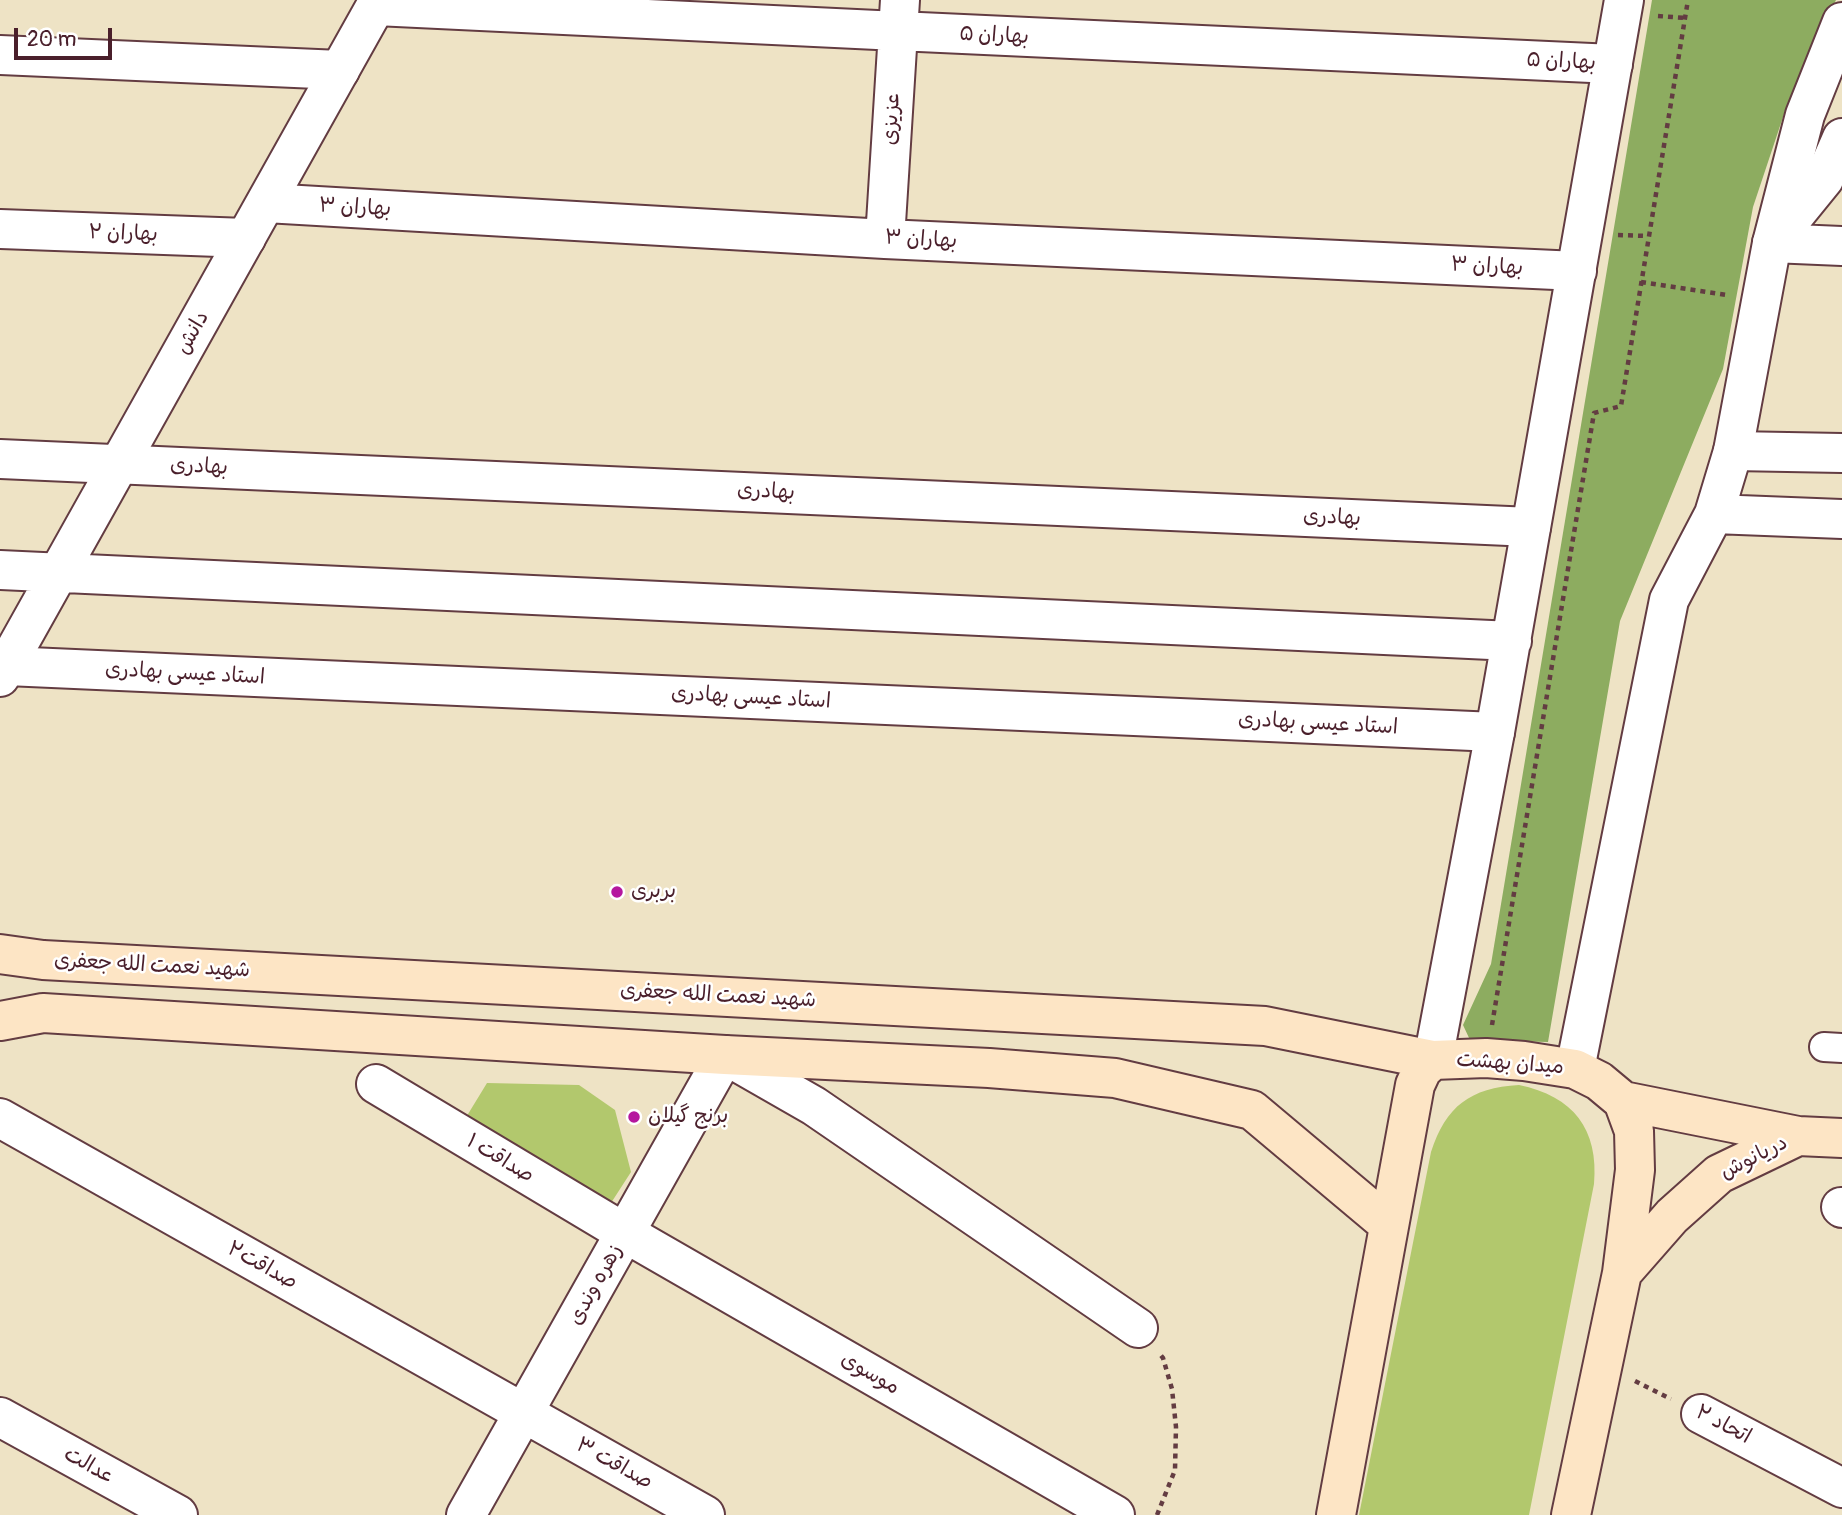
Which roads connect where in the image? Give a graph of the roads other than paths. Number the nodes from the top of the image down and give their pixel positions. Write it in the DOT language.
graph roads {
  1 [pos="1624,0"];
  2 [pos="378,3"];
  3 [pos="899,16"];
  4 [pos="1842,22"];
  5 [pos="0,55"];
  6 [pos="1613,64"];
  7 [pos="340,70"];
  8 [pos="1842,138"];
  9 [pos="266,203"];
  10 [pos="0,229"];
  11 [pos="246,238"];
  12 [pos="885,239"];
  13 [pos="1772,243"];
  14 [pos="1842,246"];
  15 [pos="1577,271"];
  16 [pos="1733,451"];
  17 [pos="1842,453"];
  18 [pos="0,459"];
  19 [pos="120,463"];
  20 [pos="1714,514"];
  21 [pos="1842,519"];
  22 [pos="1531,527"];
  23 [pos="0,570"];
  24 [pos="60,572"];
  25 [pos="1511,640"];
  26 [pos="2,677"];
  27 [pos="1495,732"];
  28 [pos="0,954"];
  29 [pos="0,1021"];
  30 [pos="725,1055"];
  31 [pos="1433,1060"];
  32 [pos="1575,1069"];
  33 [pos="376,1084"];
  34 [pos="1623,1101"];
  35 [pos="0,1118"];
  36 [pos="1798,1136"];
  37 [pos="1842,1138"];
  38 [pos="1389,1225"];
  39 [pos="625,1233"];
  40 [pos="1622,1273"];
  41 [pos="1138,1328"];
  42 [pos="523,1413"];
  43 [pos="1701,1414"];
  44 [pos="0,1417"];
  45 [pos="1842,1489"];
  46 [pos="178,1515"];
  47 [pos="466,1515"];
  48 [pos="705,1515"];
  49 [pos="1115,1515"];
  50 [pos="1336,1515"];
  51 [pos="1571,1515"];
  1 -- 6 [label="street"];
  2 -- 3 [label="street, بهاران ۵"];
  2 -- 7 [label="street, دانش"];
  3 -- 6 [label="street, بهاران ۵"];
  3 -- 12 [label="street, عزیزی"];
  4 -- 13 [label="street"];
  5 -- 7 [label="street"];
  6 -- 15 [label="street"];
  7 -- 9 [label="street, دانش"];
  8 -- 13 [label="street"];
  9 -- 11 [label="street, دانش"];
  9 -- 12 [label="street, بهاران ۳"];
  10 -- 11 [label="street, بهاران ۲"];
  11 -- 19 [label="street, دانش"];
  12 -- 15 [label="street, بهاران ۳"];
  13 -- 14 [label="street"];
  13 -- 16 [label="street"];
  15 -- 22 [label="street"];
  16 -- 17 [label="street"];
  16 -- 20 [label="street"];
  18 -- 19 [label="street, بهادری"];
  19 -- 22 [label="street, بهادری"];
  19 -- 24 [label="street, دانش"];
  20 -- 21 [label="street"];
  20 -- 32 [label="street"];
  22 -- 25 [label="street"];
  23 -- 24 [label="street"];
  24 -- 25 [label="street"];
  24 -- 26 [label="street, دانش"];
  25 -- 27 [label="street"];
  26 -- 27 [label="street, استاد عیسی بهادری"];
  27 -- 31 [label="street"];
  28 -- 31 [label="main road, شهید نعمت الله جعفری"];
  29 -- 30 [label="main road"];
  30 -- 38 [label="main road"];
  30 -- 39 [label="street, زهره وندی"];
  30 -- 41 [label="street"];
  31 -- 32 [label="main road, میدان بهشت"];
  31 -- 38 [label="main road, میدان بهشت"];
  32 -- 34 [label="main road, میدان بهشت"];
  33 -- 39 [label="street, صداقت ۱"];
  34 -- 36 [label="main road"];
  34 -- 40 [label="main road"];
  35 -- 42 [label="street, صداقت۲"];
  36 -- 37 [label="main road, دریانوش"];
  36 -- 40 [label="main road, دریانوش"];
  38 -- 50 [label="main road, میدان بهشت"];
  39 -- 42 [label="street, زهره وندی"];
  39 -- 49 [label="street, موسوی"];
  40 -- 51 [label="main road"];
  42 -- 47 [label="street, زهره وندی"];
  42 -- 48 [label="street, صداقت ۳"];
  43 -- 45 [label="street, اتحاد ۲"];
  44 -- 46 [label="street, عدالت"];
}
